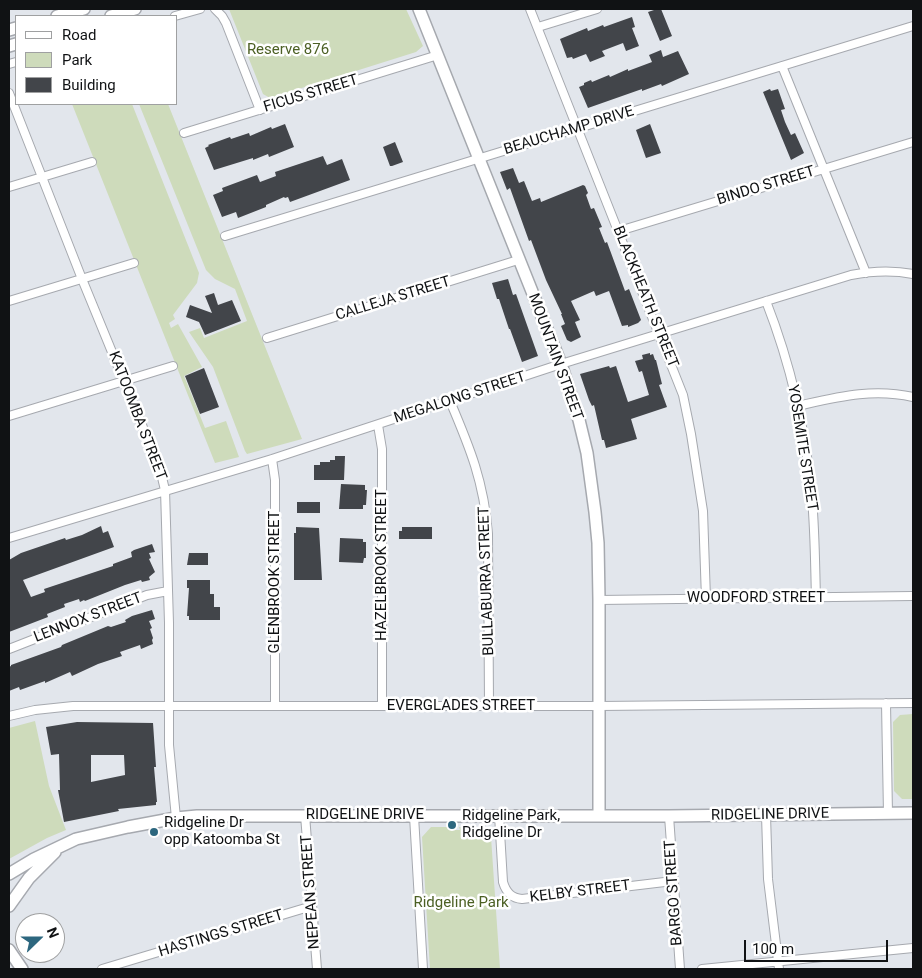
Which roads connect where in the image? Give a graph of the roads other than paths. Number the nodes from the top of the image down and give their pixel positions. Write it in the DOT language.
graph roads {
  1 [pos="84,9"];
  2 [pos="135,9"];
  3 [pos="200,9"];
  4 [pos="215,9"];
  5 [pos="418,9"];
  6 [pos="530,9"];
  7 [pos="597,9"];
  8 [pos="61,15"];
  9 [pos="114,15"];
  10 [pos="178,15"];
  11 [pos="913,26"];
  12 [pos="538,27"];
  13 [pos="438,55"];
  14 [pos="782,66"];
  15 [pos="9,93"];
  16 [pos="260,110"];
  17 [pos="578,128"];
  18 [pos="184,134"];
  19 [pos="913,142"];
  20 [pos="478,159"];
  21 [pos="92,162"];
  22 [pos="824,168"];
  23 [pos="42,177"];
  24 [pos="9,187"];
  25 [pos="619,231"];
  26 [pos="225,236"];
  27 [pos="518,260"];
  28 [pos="134,263"];
  29 [pos="866,273"];
  30 [pos="913,274"];
  31 [pos="82,279"];
  32 [pos="9,301"];
  33 [pos="766,301"];
  34 [pos="660,334"];
  35 [pos="267,338"];
  36 [pos="561,364"];
  37 [pos="173,366"];
  38 [pos="123,380"];
  39 [pos="913,397"];
  40 [pos="450,401"];
  41 [pos="798,406"];
  42 [pos="9,416"];
  43 [pos="378,424"];
  44 [pos="272,459"];
  45 [pos="165,490"];
  46 [pos="9,538"];
  47 [pos="168,591"];
  48 [pos="913,596"];
  49 [pos="816,598"];
  50 [pos="706,599"];
  51 [pos="599,600"];
  52 [pos="9,648"];
  53 [pos="886,703"];
  54 [pos="913,703"];
  55 [pos="169,706"];
  56 [pos="275,706"];
  57 [pos="382,706"];
  58 [pos="489,706"];
  59 [pos="599,706"];
  60 [pos="9,716"];
  61 [pos="913,813"];
  62 [pos="888,814"];
  63 [pos="305,815"];
  64 [pos="599,815"];
  65 [pos="766,815"];
  66 [pos="414,816"];
  67 [pos="499,816"];
  68 [pos="669,816"];
  69 [pos="176,818"];
  70 [pos="64,844"];
  71 [pos="9,874"];
  72 [pos="673,881"];
  73 [pos="9,906"];
  74 [pos="312,906"];
  75 [pos="913,948"];
  76 [pos="9,950"];
  77 [pos="778,965"];
  78 [pos="22,969"];
  79 [pos="102,969"];
  80 [pos="317,969"];
  81 [pos="423,969"];
  82 [pos="680,969"];
  83 [pos="702,969"];
  1 -- 8 [label="street"];
  2 -- 9 [label="street"];
  3 -- 10 [label="street"];
  4 -- 16 [label="street"];
  5 -- 13 [label="street, MOUNTAIN STREET"];
  6 -- 12 [label="street, BLACKHEATH STREET"];
  7 -- 12 [label="street"];
  11 -- 14 [label="street, BEAUCHAMP DRIVE"];
  12 -- 17 [label="street, BLACKHEATH STREET"];
  13 -- 16 [label="street, FICUS STREET"];
  13 -- 20 [label="street, MOUNTAIN STREET"];
  14 -- 17 [label="street, BEAUCHAMP DRIVE"];
  14 -- 22 [label="street"];
  15 -- 23 [label="street, KATOOMBA STREET"];
  16 -- 18 [label="street, FICUS STREET"];
  17 -- 20 [label="street, BEAUCHAMP DRIVE"];
  17 -- 25 [label="street, BLACKHEATH STREET"];
  19 -- 22 [label="street, BINDO STREET"];
  20 -- 26 [label="street, BEAUCHAMP DRIVE"];
  20 -- 27 [label="street, MOUNTAIN STREET"];
  21 -- 23 [label="street"];
  22 -- 25 [label="street, BINDO STREET"];
  22 -- 29 [label="street"];
  23 -- 24 [label="street"];
  23 -- 31 [label="street, KATOOMBA STREET"];
  25 -- 34 [label="street, BLACKHEATH STREET"];
  27 -- 35 [label="street, CALLEJA STREET"];
  27 -- 36 [label="street, MOUNTAIN STREET"];
  28 -- 31 [label="street"];
  29 -- 30 [label="street, MEGALONG STREET"];
  29 -- 33 [label="street, MEGALONG STREET"];
  31 -- 32 [label="street"];
  31 -- 38 [label="street, KATOOMBA STREET"];
  33 -- 34 [label="street, MEGALONG STREET"];
  33 -- 41 [label="street, YOSEMITE STREET"];
  34 -- 36 [label="street, MEGALONG STREET"];
  34 -- 50 [label="street, BLACKHEATH STREET"];
  36 -- 40 [label="street, MEGALONG STREET"];
  36 -- 51 [label="street, MOUNTAIN STREET"];
  37 -- 38 [label="street"];
  38 -- 42 [label="street"];
  38 -- 45 [label="street, KATOOMBA STREET"];
  39 -- 41 [label="street"];
  40 -- 43 [label="street, MEGALONG STREET"];
  40 -- 58 [label="street, BULLABURRA STREET"];
  41 -- 49 [label="street, YOSEMITE STREET"];
  43 -- 44 [label="street, MEGALONG STREET"];
  43 -- 57 [label="street, HAZELBROOK STREET"];
  44 -- 45 [label="street, MEGALONG STREET"];
  44 -- 56 [label="street, GLENBROOK STREET"];
  45 -- 46 [label="street, MEGALONG STREET"];
  45 -- 47 [label="street, KATOOMBA STREET"];
  47 -- 52 [label="street, LENNOX STREET"];
  47 -- 55 [label="street, KATOOMBA STREET"];
  48 -- 49 [label="street, WOODFORD STREET"];
  49 -- 50 [label="street, WOODFORD STREET"];
  50 -- 51 [label="street, WOODFORD STREET"];
  51 -- 59 [label="street, MOUNTAIN STREET"];
  53 -- 54 [label="street, EVERGLADES STREET"];
  53 -- 59 [label="street, EVERGLADES STREET"];
  53 -- 62 [label="street"];
  55 -- 56 [label="street, EVERGLADES STREET"];
  55 -- 60 [label="street, EVERGLADES STREET"];
  55 -- 69 [label="street, KATOOMBA STREET"];
  56 -- 57 [label="street, EVERGLADES STREET"];
  57 -- 58 [label="street, EVERGLADES STREET"];
  58 -- 59 [label="street, EVERGLADES STREET"];
  59 -- 64 [label="street, MOUNTAIN STREET"];
  61 -- 62 [label="street, RIDGELINE DRIVE"];
  62 -- 65 [label="street, RIDGELINE DRIVE"];
  63 -- 66 [label="street, RIDGELINE DRIVE"];
  63 -- 69 [label="street, RIDGELINE DRIVE"];
  63 -- 74 [label="street, NEPEAN STREET"];
  64 -- 67 [label="street, RIDGELINE DRIVE"];
  64 -- 68 [label="street, RIDGELINE DRIVE"];
  65 -- 68 [label="street, RIDGELINE DRIVE"];
  65 -- 77 [label="street"];
  66 -- 67 [label="street, RIDGELINE DRIVE"];
  66 -- 81 [label="street"];
  67 -- 72 [label="street, KELBY STREET"];
  68 -- 72 [label="street, BARGO STREET"];
  69 -- 70 [label="street, RIDGELINE DRIVE"];
  70 -- 71 [label="street, RIDGELINE DRIVE"];
  70 -- 73 [label="street"];
  72 -- 82 [label="street, BARGO STREET"];
  74 -- 79 [label="street, HASTINGS STREET"];
  74 -- 80 [label="street, NEPEAN STREET"];
  75 -- 77 [label="street"];
  76 -- 78 [label="street"];
  77 -- 83 [label="street"];
}
